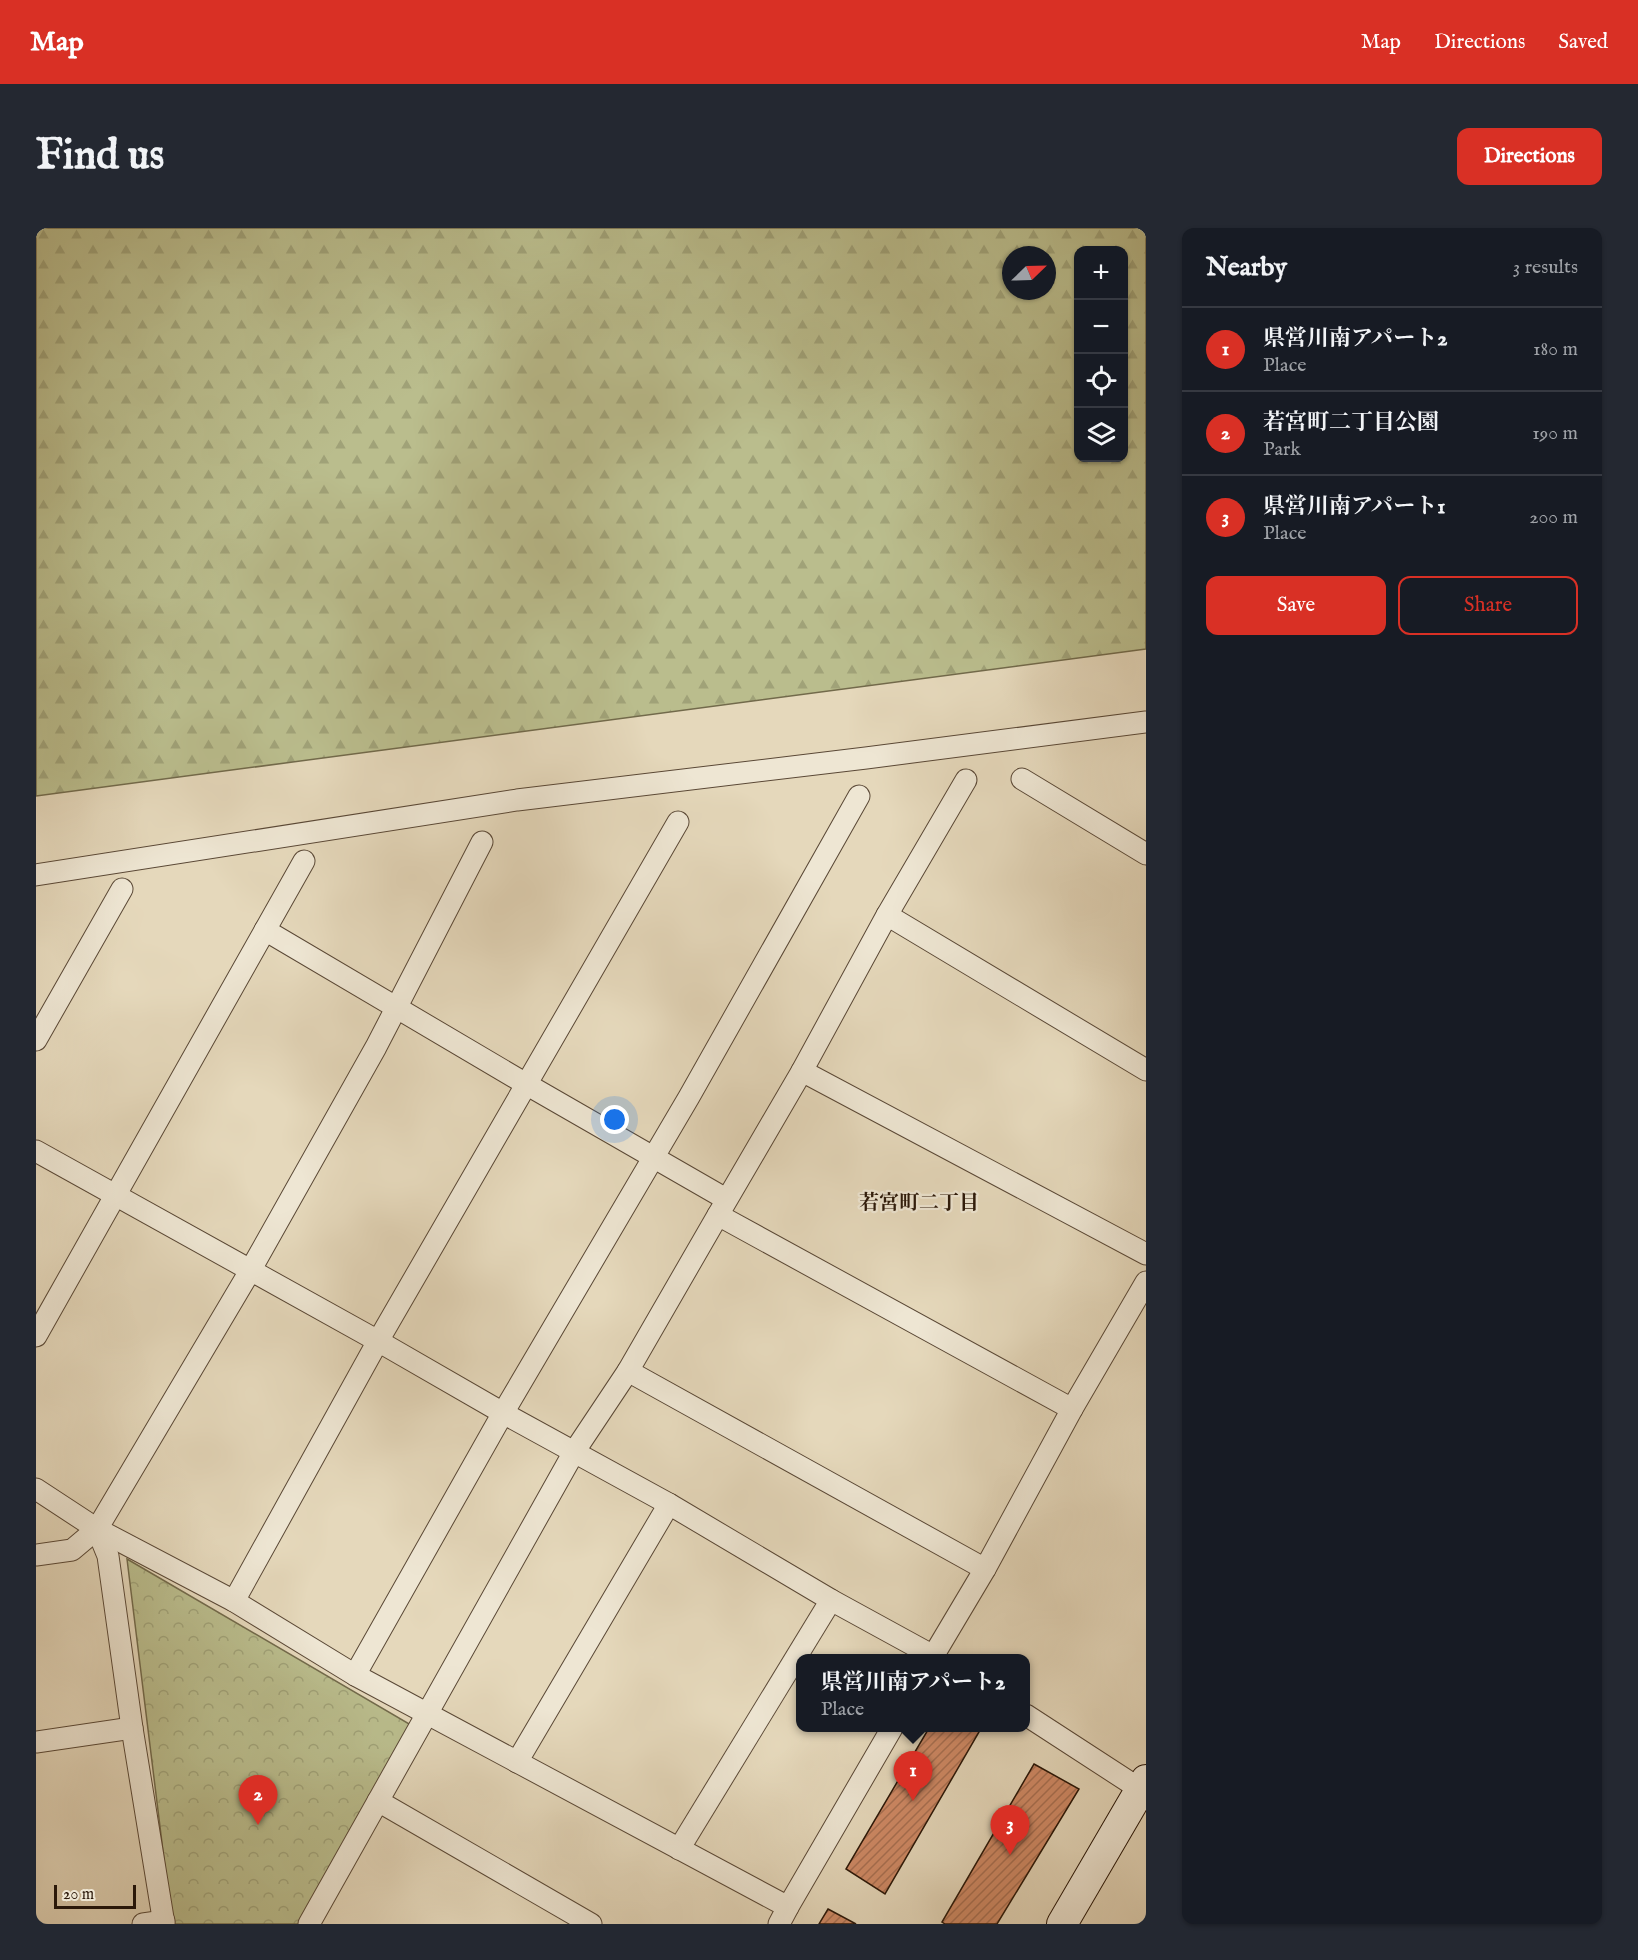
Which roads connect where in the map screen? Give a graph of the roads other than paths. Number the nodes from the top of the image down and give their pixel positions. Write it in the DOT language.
graph roads {
  1 [pos="1146,722"];
  2 [pos="1022,779"];
  3 [pos="966,780"];
  4 [pos="859,796"];
  5 [pos="678,822"];
  6 [pos="482,842"];
  7 [pos="1146,854"];
  8 [pos="304,861"];
  9 [pos="36,874"];
  10 [pos="122,889"];
  11 [pos="886,915"];
  12 [pos="265,930"];
  13 [pos="396,1008"];
  14 [pos="36,1040"];
  15 [pos="1146,1070"];
  16 [pos="802,1071"];
  17 [pos="526,1084"];
  18 [pos="36,1151"];
  19 [pos="653,1158"];
  20 [pos="115,1196"];
  21 [pos="722,1207"];
  22 [pos="1146,1254"];
  23 [pos="250,1271"];
  24 [pos="1146,1282"];
  25 [pos="36,1336"];
  26 [pos="378,1341"];
  27 [pos="628,1371"];
  28 [pos="1072,1408"];
  29 [pos="503,1413"];
  30 [pos="574,1452"];
  31 [pos="36,1489"];
  32 [pos="669,1504"];
  33 [pos="97,1529"];
  34 [pos="36,1555"];
  35 [pos="986,1569"];
  36 [pos="234,1600"];
  37 [pos="831,1600"];
  38 [pos="798,1654"];
  39 [pos="927,1654"];
  40 [pos="936,1654"];
  41 [pos="796,1658"];
  42 [pos="355,1675"];
  43 [pos="426,1714"];
  44 [pos="1030,1717"];
  45 [pos="132,1728"];
  46 [pos="890,1732"];
  47 [pos="36,1742"];
  48 [pos="517,1762"];
  49 [pos="1144,1787"];
  50 [pos="378,1801"];
  51 [pos="680,1849"];
  52 [pos="783,1916"];
  53 [pos="157,1923"];
  54 [pos="309,1924"];
  55 [pos="591,1924"];
  56 [pos="1062,1924"];
  1 -- 9 [label="street"];
  2 -- 7 [label="street"];
  3 -- 11 [label="street"];
  4 -- 19 [label="street"];
  5 -- 17 [label="street"];
  6 -- 13 [label="street"];
  8 -- 12 [label="street"];
  10 -- 14 [label="street"];
  11 -- 15 [label="street"];
  11 -- 16 [label="street"];
  12 -- 13 [label="street"];
  12 -- 20 [label="street"];
  13 -- 17 [label="street"];
  13 -- 23 [label="street"];
  16 -- 21 [label="street"];
  16 -- 22 [label="street"];
  17 -- 19 [label="street"];
  17 -- 26 [label="street"];
  18 -- 20 [label="street"];
  19 -- 21 [label="street"];
  19 -- 29 [label="street"];
  20 -- 23 [label="street"];
  20 -- 25 [label="street"];
  21 -- 27 [label="street"];
  21 -- 28 [label="street"];
  23 -- 26 [label="street"];
  23 -- 33 [label="street"];
  24 -- 28 [label="street"];
  26 -- 29 [label="street"];
  26 -- 36 [label="street"];
  27 -- 30 [label="street"];
  27 -- 35 [label="street"];
  28 -- 35 [label="street"];
  29 -- 30 [label="street"];
  29 -- 42 [label="street"];
  30 -- 32 [label="street"];
  30 -- 43 [label="street"];
  31 -- 33 [label="street"];
  32 -- 37 [label="street"];
  32 -- 48 [label="street"];
  33 -- 34 [label="street"];
  33 -- 36 [label="street"];
  33 -- 45 [label="street"];
  35 -- 40 [label="street"];
  36 -- 42 [label="street"];
  37 -- 38 [label="street"];
  37 -- 39 [label="street"];
  41 -- 51 [label="street"];
  42 -- 43 [label="street"];
  43 -- 48 [label="street"];
  43 -- 50 [label="street"];
  44 -- 49 [label="street"];
  45 -- 47 [label="street"];
  45 -- 53 [label="street"];
  46 -- 52 [label="street"];
  48 -- 51 [label="street"];
  49 -- 56 [label="street"];
  50 -- 54 [label="street"];
  50 -- 55 [label="street"];
  51 -- 52 [label="street"];
}
